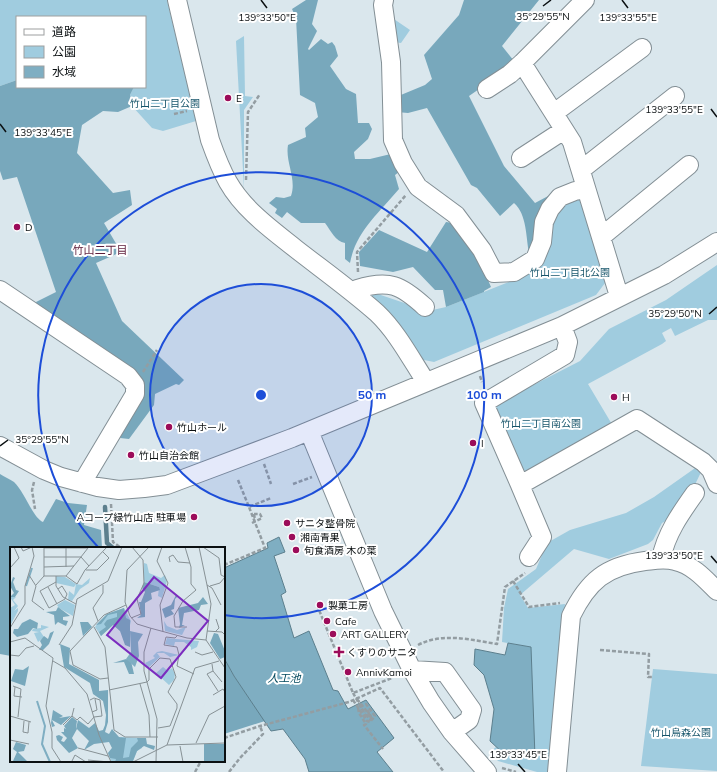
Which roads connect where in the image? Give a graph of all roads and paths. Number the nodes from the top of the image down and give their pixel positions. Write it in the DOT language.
graph roads {
  1 [pos="177,0"];
  2 [pos="384,0"];
  3 [pos="585,0"];
  4 [pos="642,48"];
  5 [pos="522,63"];
  6 [pos="487,89"];
  7 [pos="260,94"];
  8 [pos="674,96"];
  9 [pos="192,110"];
  10 [pos="554,113"];
  11 [pos="174,114"];
  12 [pos="564,130"];
  13 [pos="521,158"];
  14 [pos="689,165"];
  15 [pos="581,170"];
  16 [pos="416,183"];
  17 [pos="586,189"];
  18 [pos="245,205"];
  19 [pos="601,237"];
  20 [pos="717,242"];
  21 [pos="358,266"];
  22 [pos="0,290"];
  23 [pos="355,294"];
  24 [pos="619,296"];
  25 [pos="425,306"];
  26 [pos="562,326"];
  27 [pos="157,350"];
  28 [pos="426,382"];
  29 [pos="135,385"];
  30 [pos="309,431"];
  31 [pos="0,446"];
  32 [pos="264,464"];
  33 [pos="314,476"];
  34 [pos="238,480"];
  35 [pos="707,481"];
  36 [pos="34,482"];
  37 [pos="82,483"];
  38 [pos="271,484"];
  39 [pos="293,484"];
  40 [pos="520,485"];
  41 [pos="271,498"];
  42 [pos="111,500"];
  43 [pos="249,507"];
  44 [pos="35,509"];
  45 [pos="254,524"];
  46 [pos="120,547"];
  47 [pos="531,554"];
  48 [pos="661,559"];
  49 [pos="225,565"];
  50 [pos="513,581"];
  51 [pos="717,591"];
  52 [pos="578,601"];
  53 [pos="317,605"];
  54 [pos="415,647"];
  55 [pos="600,650"];
  56 [pos="412,670"];
  57 [pos="392,678"];
  58 [pos="652,678"];
  59 [pos="353,693"];
  60 [pos="357,699"];
  61 [pos="353,700"];
  62 [pos="364,706"];
  63 [pos="367,712"];
  64 [pos="260,726"];
  65 [pos="452,732"];
  66 [pos="225,738"];
  67 [pos="383,749"];
  68 [pos="200,762"];
  69 [pos="491,769"];
  70 [pos="195,772"];
  71 [pos="229,772"];
  72 [pos="444,772"];
  73 [pos="516,772"];
  74 [pos="557,772"];
  1 -- 18 [label="street"];
  2 -- 16 [label="street"];
  3 -- 5 [label="street"];
  4 -- 10 [label="street"];
  5 -- 6 [label="street"];
  5 -- 10 [label="street"];
  7 -- 18 [label="path"];
  8 -- 15 [label="street"];
  9 -- 11 [label="path"];
  10 -- 12 [label="street"];
  12 -- 13 [label="street"];
  12 -- 15 [label="street"];
  14 -- 19 [label="street"];
  15 -- 17 [label="street"];
  16 -- 17 [label="street"];
  16 -- 21 [label="path"];
  17 -- 19 [label="street"];
  18 -- 23 [label="street"];
  19 -- 24 [label="street"];
  20 -- 24 [label="street"];
  22 -- 29 [label="street"];
  23 -- 25 [label="street"];
  23 -- 28 [label="street"];
  24 -- 26 [label="street"];
  26 -- 28 [label="street"];
  26 -- 40 [label="street"];
  27 -- 29 [label="path"];
  28 -- 30 [label="street"];
  29 -- 37 [label="street"];
  30 -- 37 [label="street"];
  30 -- 56 [label="street"];
  31 -- 37 [label="street"];
  32 -- 38 [label="path"];
  33 -- 39 [label="path"];
  34 -- 43 [label="path"];
  35 -- 40 [label="street"];
  35 -- 48 [label="street"];
  36 -- 44 [label="path"];
  40 -- 47 [label="street"];
  41 -- 43 [label="path"];
  42 -- 46 [label="path"];
  43 -- 45 [label="path"];
  45 -- 45 [label="path, bridge"];
  45 -- 49 [label="path"];
  47 -- 50 [label="path"];
  48 -- 51 [label="street"];
  48 -- 52 [label="street"];
  50 -- 52 [label="path"];
  50 -- 54 [label="path"];
  52 -- 74 [label="street"];
  53 -- 59 [label="path"];
  55 -- 58 [label="path"];
  56 -- 65 [label="street"];
  56 -- 65 [label="street"];
  57 -- 59 [label="path"];
  59 -- 63 [label="path, bridge"];
  60 -- 61 [label="path"];
  60 -- 62 [label="path, bridge"];
  60 -- 72 [label="path"];
  61 -- 62 [label="path"];
  61 -- 64 [label="path"];
  62 -- 63 [label="path"];
  62 -- 63 [label="path"];
  62 -- 67 [label="path, bridge"];
  64 -- 66 [label="path"];
  64 -- 71 [label="path"];
  65 -- 69 [label="street"];
  68 -- 70 [label="path"];
  69 -- 73 [label="path"];
}
